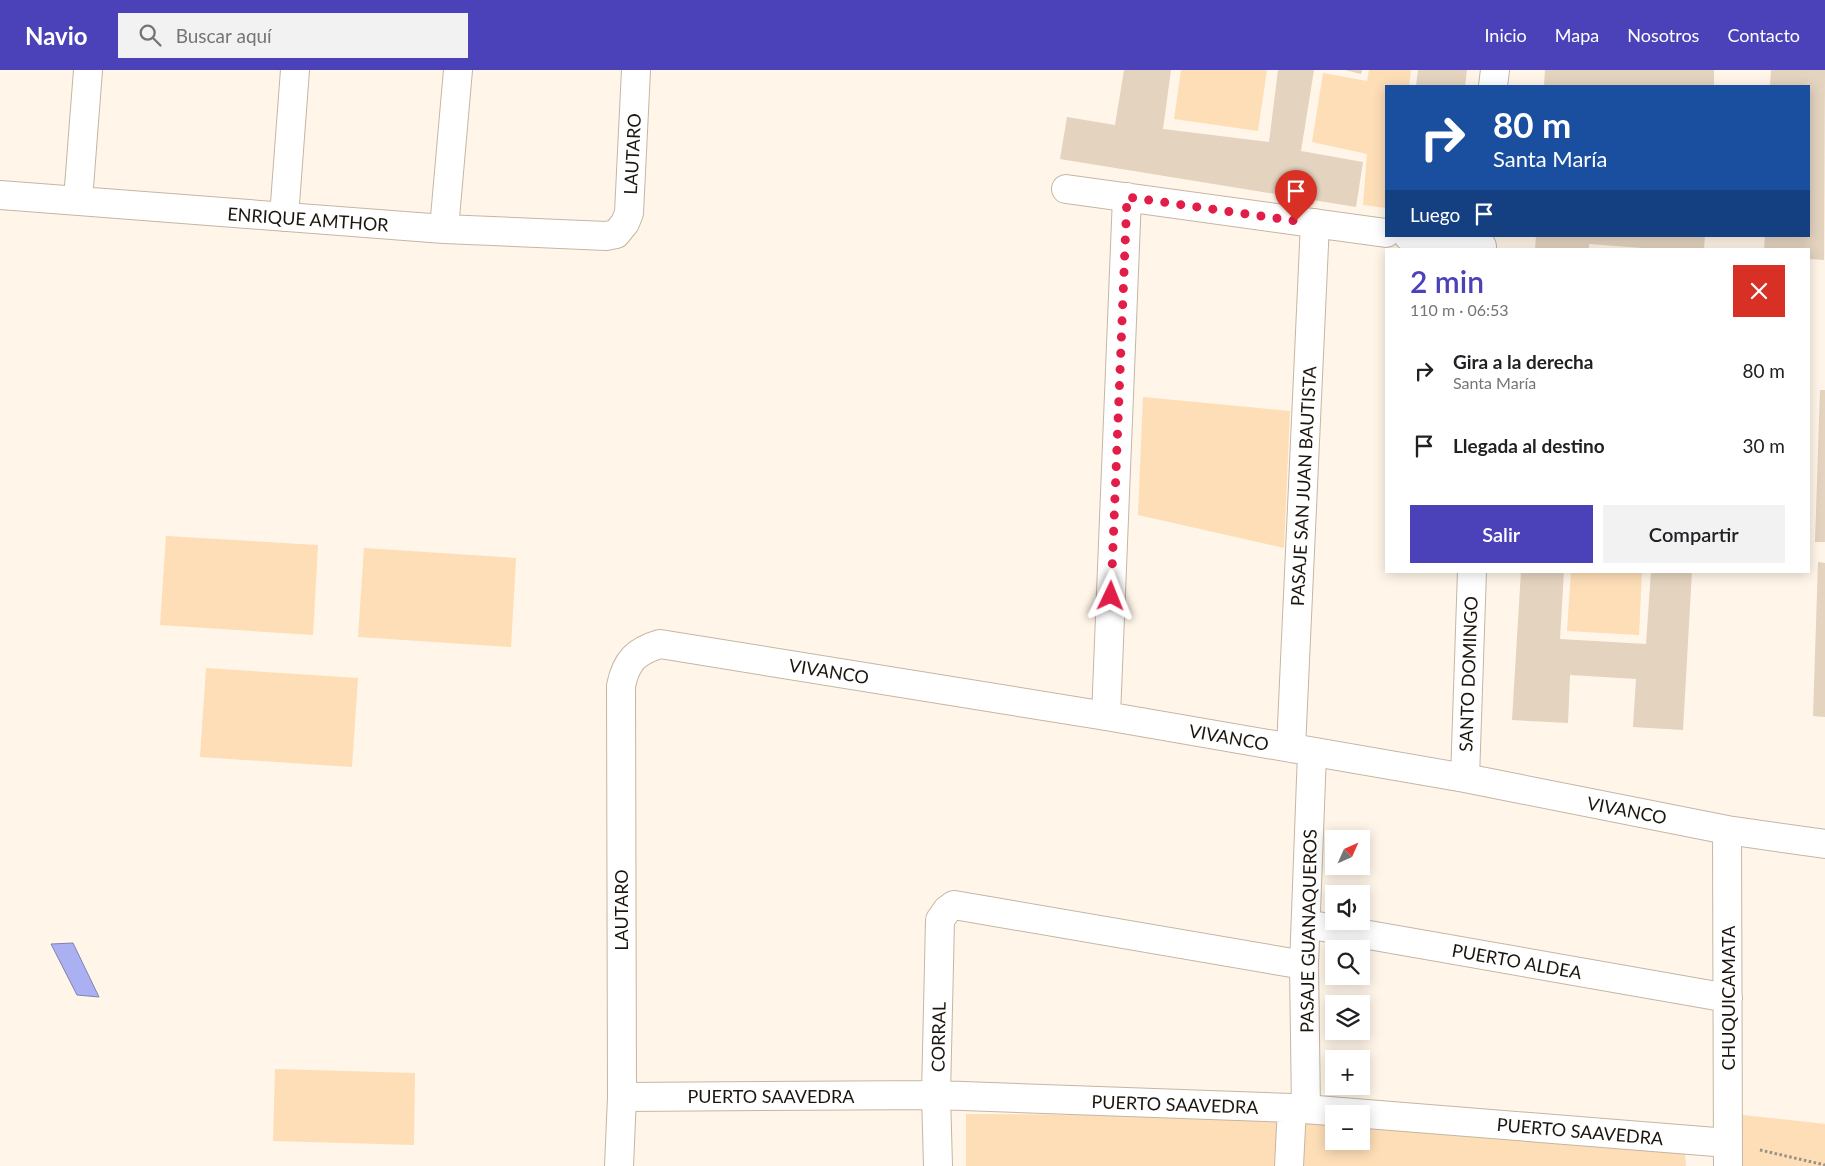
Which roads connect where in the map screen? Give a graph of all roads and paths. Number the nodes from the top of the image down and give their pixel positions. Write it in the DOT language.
graph roads {
  1 [pos="88,70"];
  2 [pos="295,70"];
  3 [pos="458,70"];
  4 [pos="636,70"];
  5 [pos="1495,70"];
  6 [pos="1493,85"];
  7 [pos="1066,189"];
  8 [pos="0,195"];
  9 [pos="1127,197"];
  10 [pos="78,200"];
  11 [pos="284,217"];
  12 [pos="1315,223"];
  13 [pos="444,229"];
  14 [pos="1385,233"];
  15 [pos="616,234"];
  16 [pos="1417,237"];
  17 [pos="1482,244"];
  18 [pos="1472,573"];
  19 [pos="634,657"];
  20 [pos="1106,716"];
  21 [pos="1302,751"];
  22 [pos="1465,778"];
  23 [pos="1727,830"];
  24 [pos="1825,844"];
  25 [pos="1306,924"];
  26 [pos="1304,965"];
  27 [pos="1728,998"];
  28 [pos="936,1095"];
  29 [pos="622,1097"];
  30 [pos="1299,1108"];
  31 [pos="1728,1154"];
  32 [pos="1825,1165"];
  33 [pos="619,1166"];
  34 [pos="938,1166"];
  35 [pos="1290,1166"];
  1 -- 10 [label="street"];
  2 -- 11 [label="street"];
  3 -- 13 [label="street"];
  4 -- 15 [label="street, LAUTARO"];
  5 -- 6 [label="street"];
  7 -- 9 [label="street"];
  8 -- 10 [label="street, ENRIQUE AMTHOR"];
  9 -- 12 [label="street"];
  9 -- 20 [label="street"];
  10 -- 11 [label="street, ENRIQUE AMTHOR"];
  11 -- 13 [label="street, ENRIQUE AMTHOR"];
  12 -- 14 [label="street"];
  12 -- 21 [label="street, PASAJE SAN JUAN BAUTISTA"];
  13 -- 15 [label="street, ENRIQUE AMTHOR"];
  16 -- 17 [label="street"];
  18 -- 22 [label="street, SANTO DOMINGO"];
  19 -- 20 [label="street, VIVANCO"];
  19 -- 29 [label="street, LAUTARO"];
  20 -- 21 [label="street, VIVANCO"];
  21 -- 22 [label="street, VIVANCO"];
  21 -- 25 [label="street, PASAJE GUANAQUEROS"];
  22 -- 23 [label="street, VIVANCO"];
  23 -- 24 [label="street, VIVANCO"];
  23 -- 27 [label="street, CHUQUICAMATA"];
  25 -- 26 [label="street, PASAJE GUANAQUEROS"];
  25 -- 27 [label="street, PUERTO ALDEA"];
  26 -- 28 [label="street, CORRAL"];
  26 -- 30 [label="street, PASAJE GUANAQUEROS"];
  27 -- 31 [label="street, CHUQUICAMATA"];
  28 -- 29 [label="street, PUERTO SAAVEDRA"];
  28 -- 30 [label="street, PUERTO SAAVEDRA"];
  28 -- 34 [label="street, CORRAL"];
  29 -- 33 [label="street, LAUTARO"];
  30 -- 31 [label="street, PUERTO SAAVEDRA"];
  30 -- 35 [label="street, PASAJE GUANAQUEROS"];
  31 -- 32 [label="path"];
}
